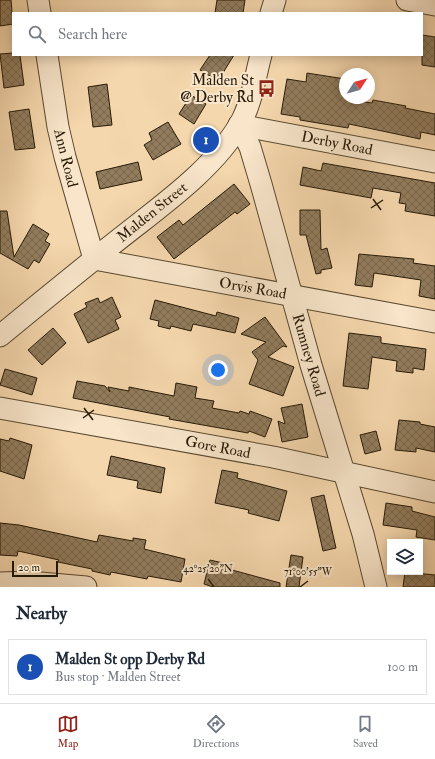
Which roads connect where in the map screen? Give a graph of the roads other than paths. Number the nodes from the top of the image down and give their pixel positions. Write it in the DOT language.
graph roads {
  1 [pos="38,0"];
  2 [pos="275,0"];
  3 [pos="407,0"];
  4 [pos="435,5"];
  5 [pos="40,12"];
  6 [pos="271,12"];
  7 [pos="47,56"];
  8 [pos="261,56"];
  9 [pos="239,124"];
  10 [pos="435,162"];
  11 [pos="94,259"];
  12 [pos="292,295"];
  13 [pos="435,322"];
  14 [pos="0,336"];
  15 [pos="0,408"];
  16 [pos="344,473"];
  17 [pos="435,492"];
  18 [pos="0,583"];
  19 [pos="86,587"];
  20 [pos="376,587"];
  1 -- 5 [label="street"];
  2 -- 6 [label="street"];
  3 -- 4 [label="street"];
  7 -- 11 [label="street, Ann Road"];
  8 -- 9 [label="street, Malden Street"];
  9 -- 10 [label="street, Derby Road"];
  9 -- 11 [label="street, Malden Street"];
  9 -- 12 [label="street, Rumney Road"];
  11 -- 12 [label="street, Orvis Road"];
  11 -- 14 [label="street, Malden Street"];
  12 -- 13 [label="street, Orvis Road"];
  12 -- 16 [label="street, Rumney Road"];
  15 -- 16 [label="street, Gore Road"];
  16 -- 17 [label="street, Gore Road"];
  16 -- 20 [label="street, Rumney Road"];
  18 -- 19 [label="street"];
}
